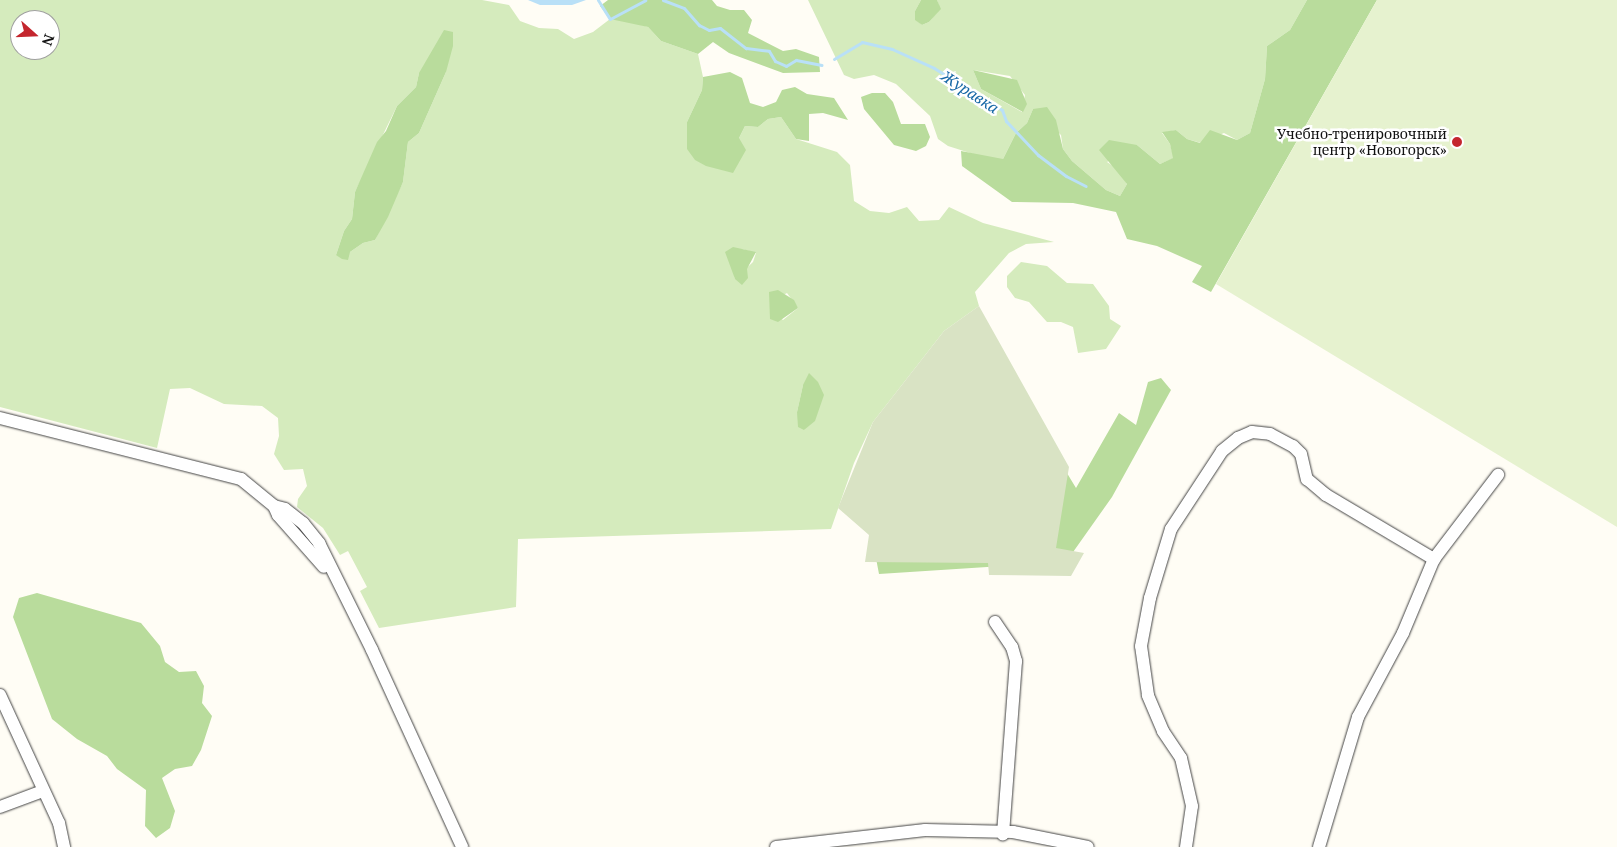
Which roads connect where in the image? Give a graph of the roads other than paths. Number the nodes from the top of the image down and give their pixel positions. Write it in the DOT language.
graph roads {
  1 [pos="0,418"];
  2 [pos="1498,475"];
  3 [pos="1434,560"];
  4 [pos="995,622"];
  5 [pos="0,695"];
  6 [pos="44,791"];
  7 [pos="0,807"];
  8 [pos="1003,834"];
  9 [pos="64,847"];
  10 [pos="462,847"];
  11 [pos="776,847"];
  12 [pos="1088,847"];
  13 [pos="1186,847"];
  14 [pos="1319,847"];
  1 -- 10 [label="street"];
  2 -- 3 [label="street"];
  3 -- 13 [label="street"];
  3 -- 14 [label="street"];
  4 -- 8 [label="street"];
  5 -- 6 [label="street"];
  6 -- 7 [label="street"];
  6 -- 9 [label="street"];
  8 -- 11 [label="street"];
  8 -- 12 [label="street"];
}
